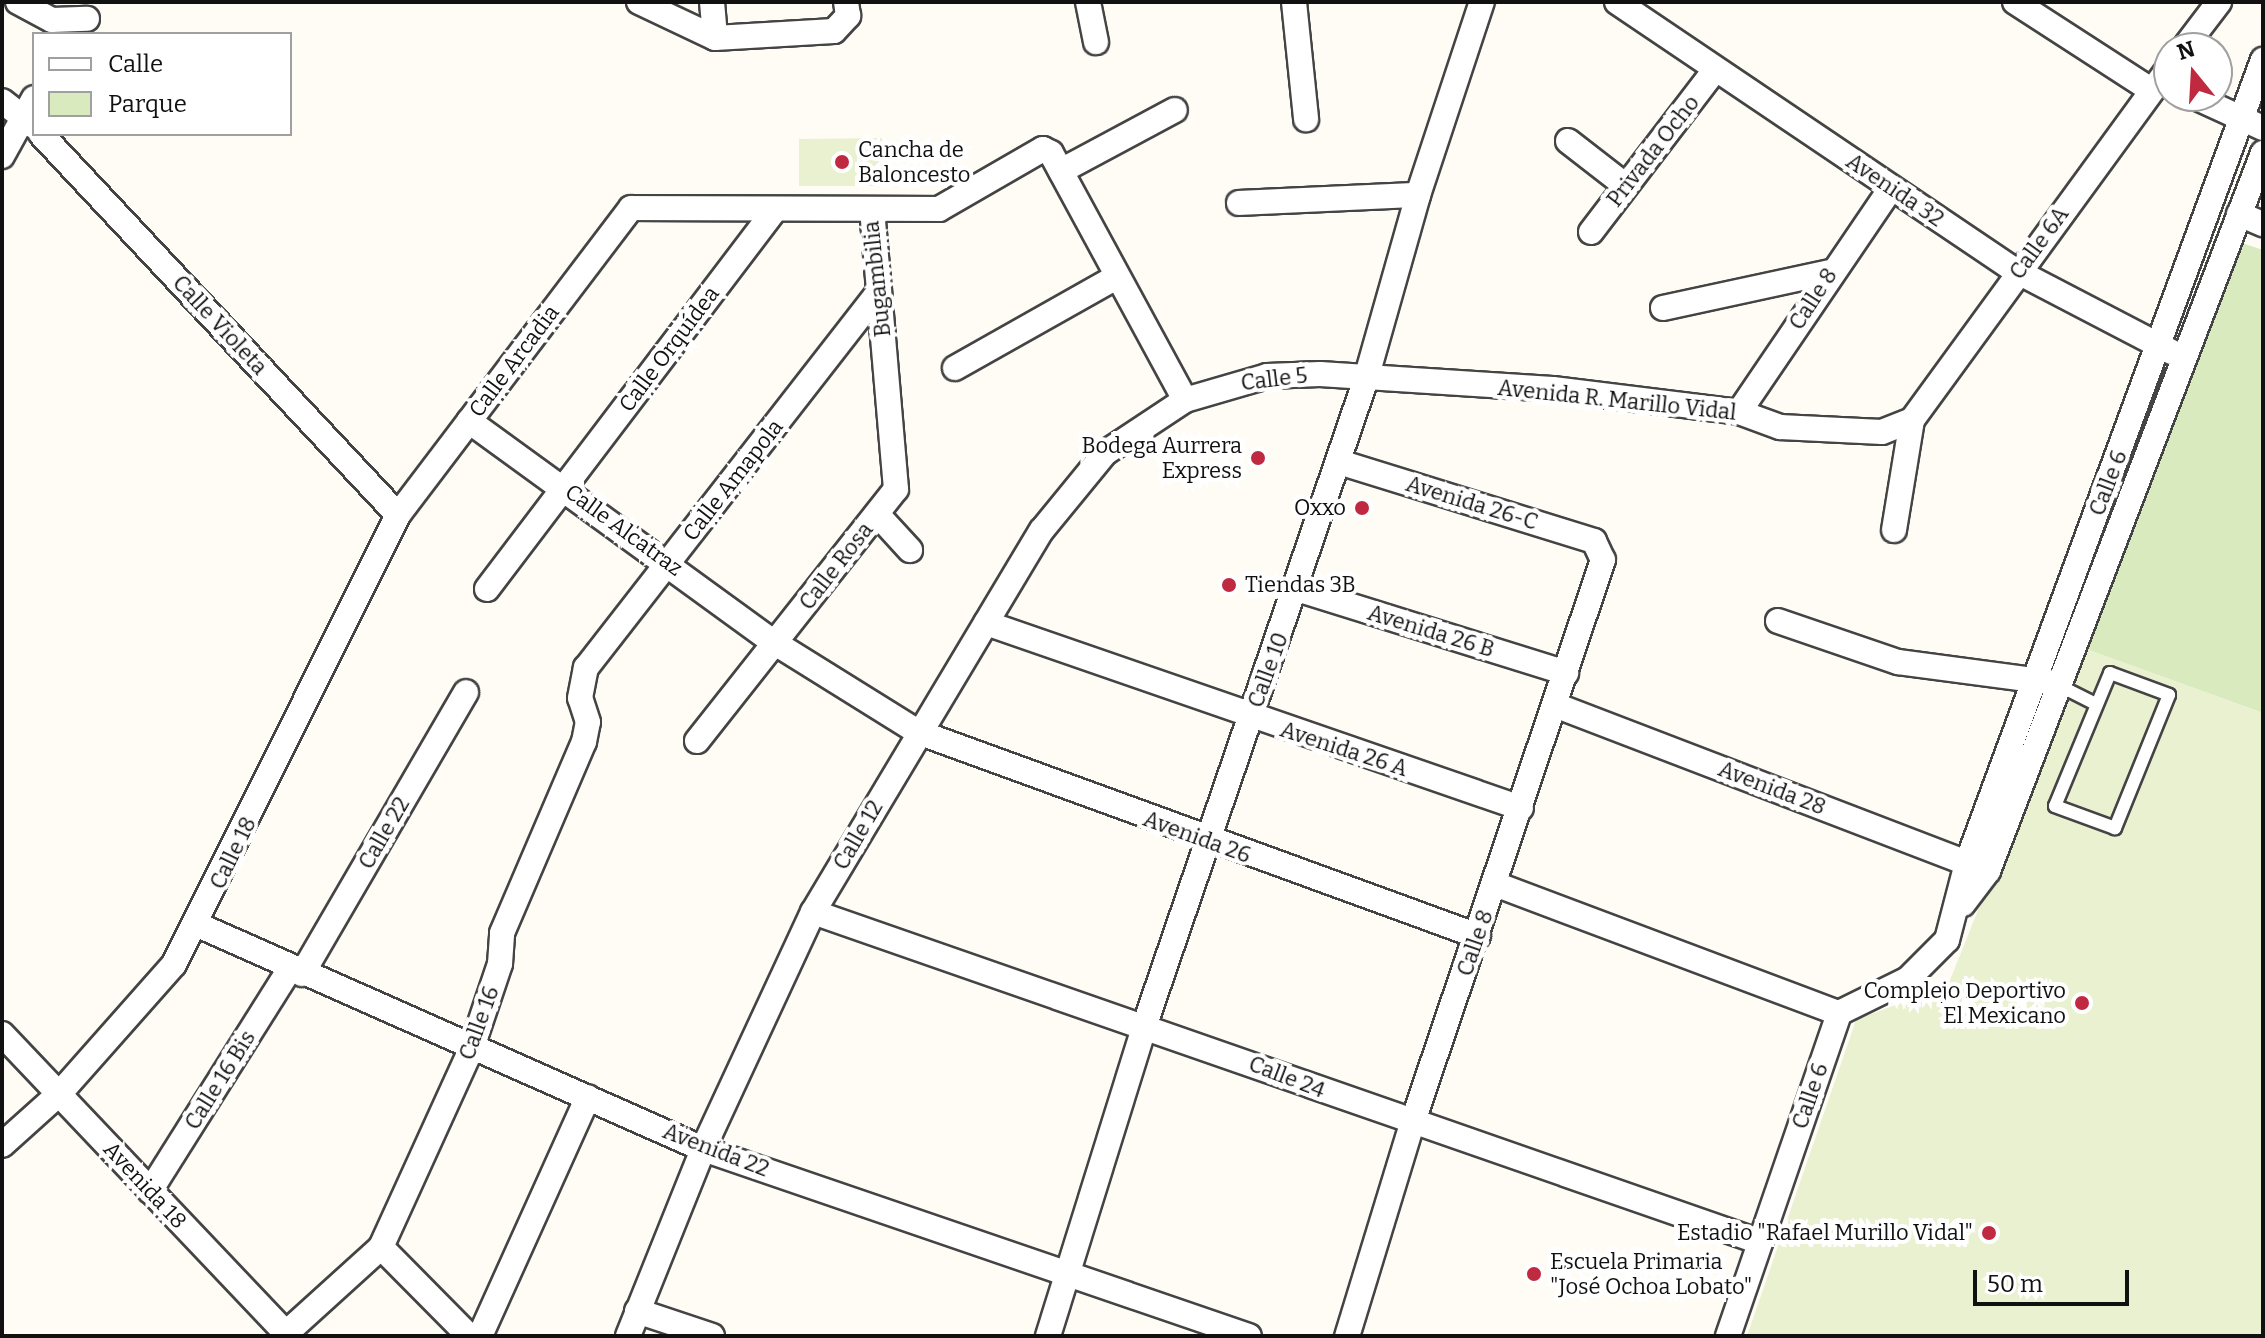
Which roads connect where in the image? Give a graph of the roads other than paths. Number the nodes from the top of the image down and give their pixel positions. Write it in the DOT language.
graph roads {
  1 [pos="18,2"];
  2 [pos="639,2"];
  3 [pos="712,2"];
  4 [pos="1088,2"];
  5 [pos="1294,2"];
  6 [pos="1482,2"];
  7 [pos="1617,2"];
  8 [pos="2015,2"];
  9 [pos="2219,2"];
  10 [pos="845,14"];
  11 [pos="86,18"];
  12 [pos="2196,32"];
  13 [pos="715,38"];
  14 [pos="1096,42"];
  15 [pos="2263,60"];
  16 [pos="1715,70"];
  17 [pos="2153,76"];
  18 [pos="2153,93"];
  19 [pos="2,101"];
  20 [pos="1175,110"];
  21 [pos="2227,112"];
  22 [pos="30,113"];
  23 [pos="2240,118"];
  24 [pos="1306,119"];
  25 [pos="2263,128"];
  26 [pos="43,136"];
  27 [pos="1568,141"];
  28 [pos="2263,153"];
  29 [pos="2,156"];
  30 [pos="1061,171"];
  31 [pos="1626,186"];
  32 [pos="1891,188"];
  33 [pos="1418,195"];
  34 [pos="1239,203"];
  35 [pos="631,208"];
  36 [pos="872,211"];
  37 [pos="773,212"];
  38 [pos="2239,214"];
  39 [pos="2263,224"];
  40 [pos="1591,232"];
  41 [pos="1830,272"];
  42 [pos="2018,272"];
  43 [pos="1115,278"];
  44 [pos="879,291"];
  45 [pos="1663,308"];
  46 [pos="2160,346"];
  47 [pos="2185,359"];
  48 [pos="955,368"];
  49 [pos="1366,379"];
  50 [pos="1185,400"];
  51 [pos="1739,412"];
  52 [pos="1912,420"];
  53 [pos="469,421"];
  54 [pos="1339,462"];
  55 [pos="564,487"];
  56 [pos="896,489"];
  57 [pos="877,514"];
  58 [pos="398,515"];
  59 [pos="1894,530"];
  60 [pos="910,550"];
  61 [pos="1603,550"];
  62 [pos="670,562"];
  63 [pos="487,589"];
  64 [pos="1297,589"];
  65 [pos="1778,621"];
  66 [pos="986,623"];
  67 [pos="775,643"];
  68 [pos="586,668"];
  69 [pos="1566,673"];
  70 [pos="2047,681"];
  71 [pos="466,692"];
  72 [pos="2096,704"];
  73 [pos="1555,705"];
  74 [pos="1251,718"];
  75 [pos="918,732"];
  76 [pos="697,741"];
  77 [pos="1521,808"];
  78 [pos="1211,843"];
  79 [pos="1978,867"];
  80 [pos="1495,884"];
  81 [pos="813,912"];
  82 [pos="198,925"];
  83 [pos="1478,936"];
  84 [pos="296,972"];
  85 [pos="1839,1013"];
  86 [pos="1145,1024"];
  87 [pos="2,1034"];
  88 [pos="472,1047"];
  89 [pos="60,1093"];
  90 [pos="588,1097"];
  91 [pos="1412,1124"];
  92 [pos="2,1145"];
  93 [pos="703,1149"];
  94 [pos="150,1191"];
  95 [pos="1760,1242"];
  96 [pos="381,1247"];
  97 [pos="1069,1272"];
  98 [pos="637,1311"];
  99 [pos="286,1335"];
  100 [pos="469,1336"];
  101 [pos="480,1336"];
  102 [pos="628,1336"];
  103 [pos="712,1336"];
  104 [pos="1048,1336"];
  105 [pos="1249,1336"];
  106 [pos="1347,1336"];
  107 [pos="1728,1336"];
  1 -- 11 [label="street"];
  2 -- 13 [label="street"];
  3 -- 13 [label="street"];
  4 -- 14 [label="street"];
  5 -- 24 [label="street"];
  6 -- 33 [label="street, Calle 10"];
  7 -- 16 [label="street, Avenida 32"];
  8 -- 17 [label="street"];
  9 -- 12 [label="street"];
  10 -- 13 [label="street"];
  15 -- 23 [label="street, Calle 6"];
  16 -- 31 [label="street, Privada Ocho"];
  16 -- 32 [label="street, Avenida 32"];
  18 -- 42 [label="street, Calle 6A"];
  19 -- 22 [label="street"];
  20 -- 30 [label="street"];
  21 -- 23 [label="street"];
  22 -- 29 [label="street"];
  23 -- 25 [label="street"];
  23 -- 46 [label="street, Calle 6"];
  26 -- 58 [label="street, Calle Violeta"];
  27 -- 31 [label="street"];
  28 -- 38 [label="street, Calle 6"];
  30 -- 36 [label="street"];
  30 -- 43 [label="street"];
  31 -- 40 [label="street, Privada Ocho"];
  32 -- 41 [label="street, Calle 8"];
  32 -- 42 [label="street, Avenida 32"];
  33 -- 34 [label="street"];
  33 -- 49 [label="street, Calle 10"];
  35 -- 37 [label="street, Bugambilia"];
  35 -- 53 [label="street, Calle Arcadia"];
  36 -- 37 [label="street, Bugambilia"];
  36 -- 44 [label="street, Bugambilia"];
  37 -- 55 [label="street, Calle Orquídea"];
  38 -- 39 [label="street"];
  38 -- 47 [label="street, Calle 6"];
  41 -- 45 [label="street"];
  41 -- 51 [label="street, Calle 8"];
  42 -- 46 [label="street, Avenida 32"];
  42 -- 52 [label="street, Calle 6A"];
  43 -- 48 [label="street"];
  43 -- 50 [label="street"];
  44 -- 56 [label="street, Bugambilia"];
  44 -- 62 [label="street, Calle Amapola"];
  46 -- 47 [label="street, Avenida 32"];
  46 -- 70 [label="street, Calle 6"];
  47 -- 70 [label="street, Calle 6"];
  49 -- 50 [label="street, Calle 5"];
  49 -- 51 [label="street, Avenida R. Marillo Vidal"];
  49 -- 54 [label="street, Calle 10"];
  50 -- 66 [label="street, Calle 12"];
  51 -- 52 [label="street, Avenida R. Marillo Vidal"];
  52 -- 59 [label="street"];
  53 -- 55 [label="street, Calle Alcatraz"];
  53 -- 58 [label="street, Calle Arcadia"];
  54 -- 61 [label="street, Avenida 26-C"];
  54 -- 64 [label="street, Calle 10"];
  55 -- 62 [label="street, Calle Alcatraz"];
  55 -- 63 [label="street, Calle Orquídea"];
  56 -- 57 [label="street, Calle Rosa"];
  57 -- 60 [label="street"];
  57 -- 67 [label="street, Calle Rosa"];
  58 -- 82 [label="street, Calle 18"];
  61 -- 69 [label="street, Calle 8"];
  62 -- 67 [label="street, Calle Alcatraz"];
  62 -- 68 [label="street, Calle Amapola"];
  64 -- 69 [label="street, Avenida 26 B"];
  64 -- 74 [label="street, Calle 10"];
  65 -- 70 [label="street"];
  66 -- 74 [label="street, Avenida 26 A"];
  66 -- 75 [label="street, Calle 12"];
  67 -- 75 [label="street, Calle Alcatraz"];
  67 -- 76 [label="street, Calle Rosa"];
  68 -- 88 [label="street, Calle 16"];
  69 -- 73 [label="street, Calle 8"];
  70 -- 72 [label="lane"];
  70 -- 79 [label="street, Calle 6"];
  71 -- 84 [label="street, Calle 22"];
  72 -- 72 [label="lane"];
  73 -- 77 [label="street, Calle 8"];
  73 -- 79 [label="street, Avenida 28"];
  74 -- 77 [label="street, Avenida 26 A"];
  74 -- 78 [label="street, Calle 10"];
  75 -- 78 [label="street, Avenida 26"];
  75 -- 81 [label="street, Calle 12"];
  77 -- 80 [label="street, Calle 8"];
  78 -- 83 [label="street, Avenida 26"];
  78 -- 86 [label="street, Calle 10"];
  79 -- 85 [label="street, Calle 6"];
  80 -- 83 [label="street, Calle 8"];
  80 -- 85 [label="street"];
  81 -- 86 [label="street, Calle 24"];
  81 -- 93 [label="street, Calle 12"];
  82 -- 84 [label="street, Avenida 22"];
  82 -- 89 [label="street, Calle 18"];
  83 -- 91 [label="street, Calle 8"];
  84 -- 88 [label="street, Avenida 22"];
  84 -- 94 [label="street, Calle 16 Bis"];
  85 -- 95 [label="street, Calle 6"];
  86 -- 91 [label="street, Calle 24"];
  86 -- 97 [label="street, Calle 10"];
  87 -- 89 [label="street, Avenida 18"];
  88 -- 90 [label="street, Avenida 22"];
  88 -- 96 [label="street, Calle 16"];
  89 -- 92 [label="street, Calle 18"];
  89 -- 94 [label="street, Avenida 18"];
  90 -- 93 [label="street, Avenida 22"];
  90 -- 101 [label="street"];
  91 -- 95 [label="street, Calle 24"];
  91 -- 106 [label="street, Calle 8"];
  93 -- 97 [label="street, Avenida 22"];
  93 -- 98 [label="street, Calle 12"];
  94 -- 99 [label="street, Avenida 18"];
  95 -- 107 [label="street, Calle 6"];
  96 -- 99 [label="street, Calle 16"];
  96 -- 100 [label="street"];
  97 -- 104 [label="street, Calle 10"];
  97 -- 105 [label="street, Avenida 22"];
  98 -- 102 [label="street, Calle 12"];
  98 -- 103 [label="street"];
}
